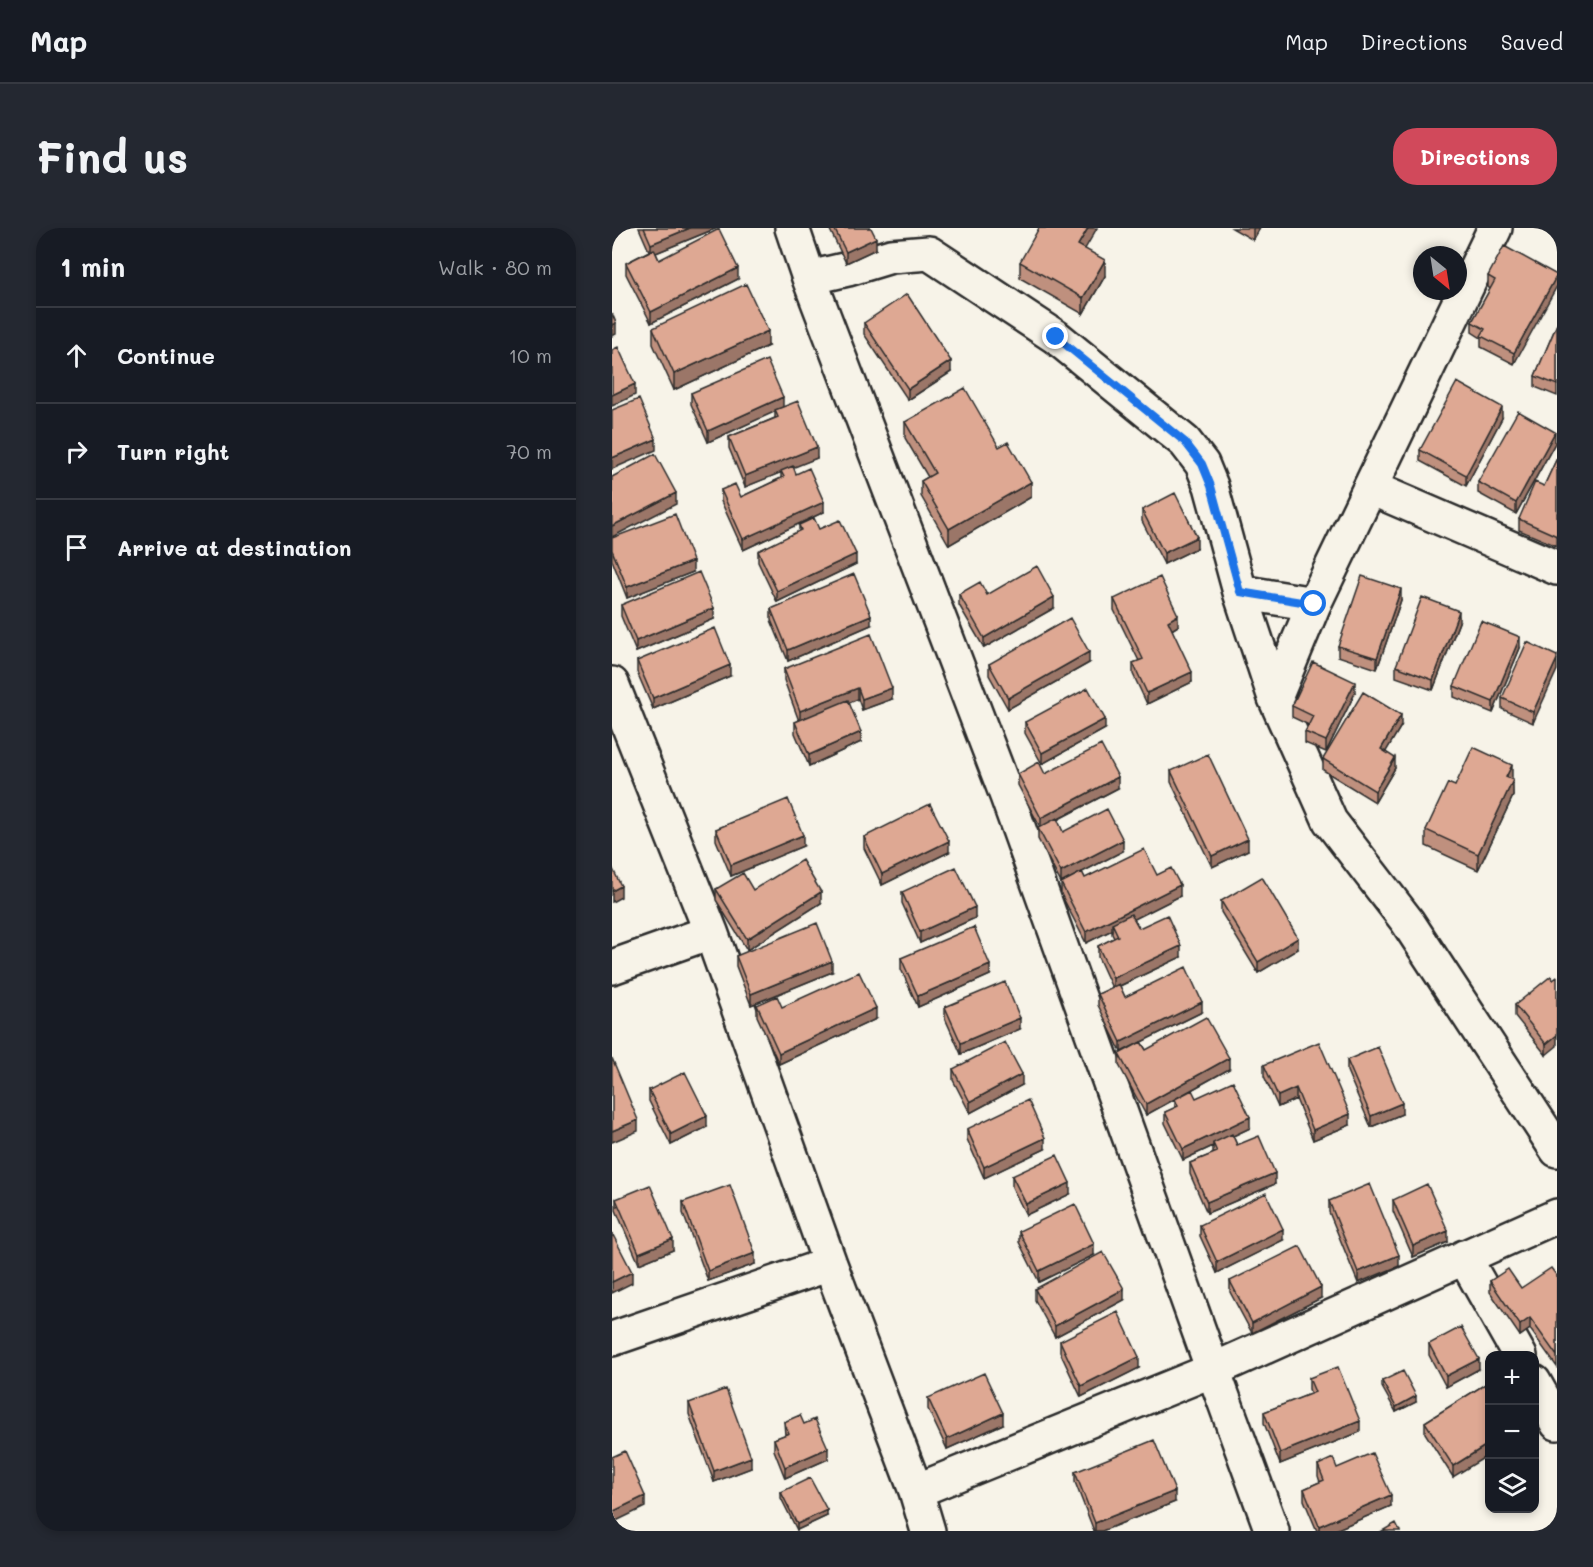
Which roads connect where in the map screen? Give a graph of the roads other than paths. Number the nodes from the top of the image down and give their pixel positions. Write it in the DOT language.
graph roads {
  1 [pos="792,228"];
  2 [pos="1495,228"];
  3 [pos="809,278"];
  4 [pos="1371,488"];
  5 [pos="1557,568"];
  6 [pos="1240,592"];
  7 [pos="1314,604"];
  8 [pos="612,684"];
  9 [pos="1275,698"];
  10 [pos="711,932"];
  11 [pos="612,967"];
  12 [pos="1557,1150"];
  13 [pos="1557,1216"];
  14 [pos="1464,1257"];
  15 [pos="830,1264"];
  16 [pos="612,1339"];
  17 [pos="1517,1351"];
  18 [pos="1213,1370"];
  19 [pos="1539,1391"];
  20 [pos="1557,1423"];
  21 [pos="916,1491"];
  22 [pos="928,1531"];
  23 [pos="1272,1531"];
  1 -- 3 [label="street"];
  2 -- 4 [label="street"];
  3 -- 6 [label="street"];
  3 -- 18 [label="street"];
  4 -- 5 [label="street"];
  4 -- 7 [label="street"];
  6 -- 7 [label="street"];
  6 -- 9 [label="street"];
  7 -- 9 [label="street"];
  8 -- 10 [label="street"];
  9 -- 12 [label="street"];
  10 -- 11 [label="street"];
  10 -- 15 [label="street"];
  13 -- 14 [label="street"];
  14 -- 17 [label="street"];
  14 -- 18 [label="street"];
  15 -- 16 [label="street"];
  15 -- 21 [label="street"];
  18 -- 21 [label="street"];
  18 -- 23 [label="street"];
  19 -- 20 [label="street"];
  21 -- 22 [label="street"];
}
